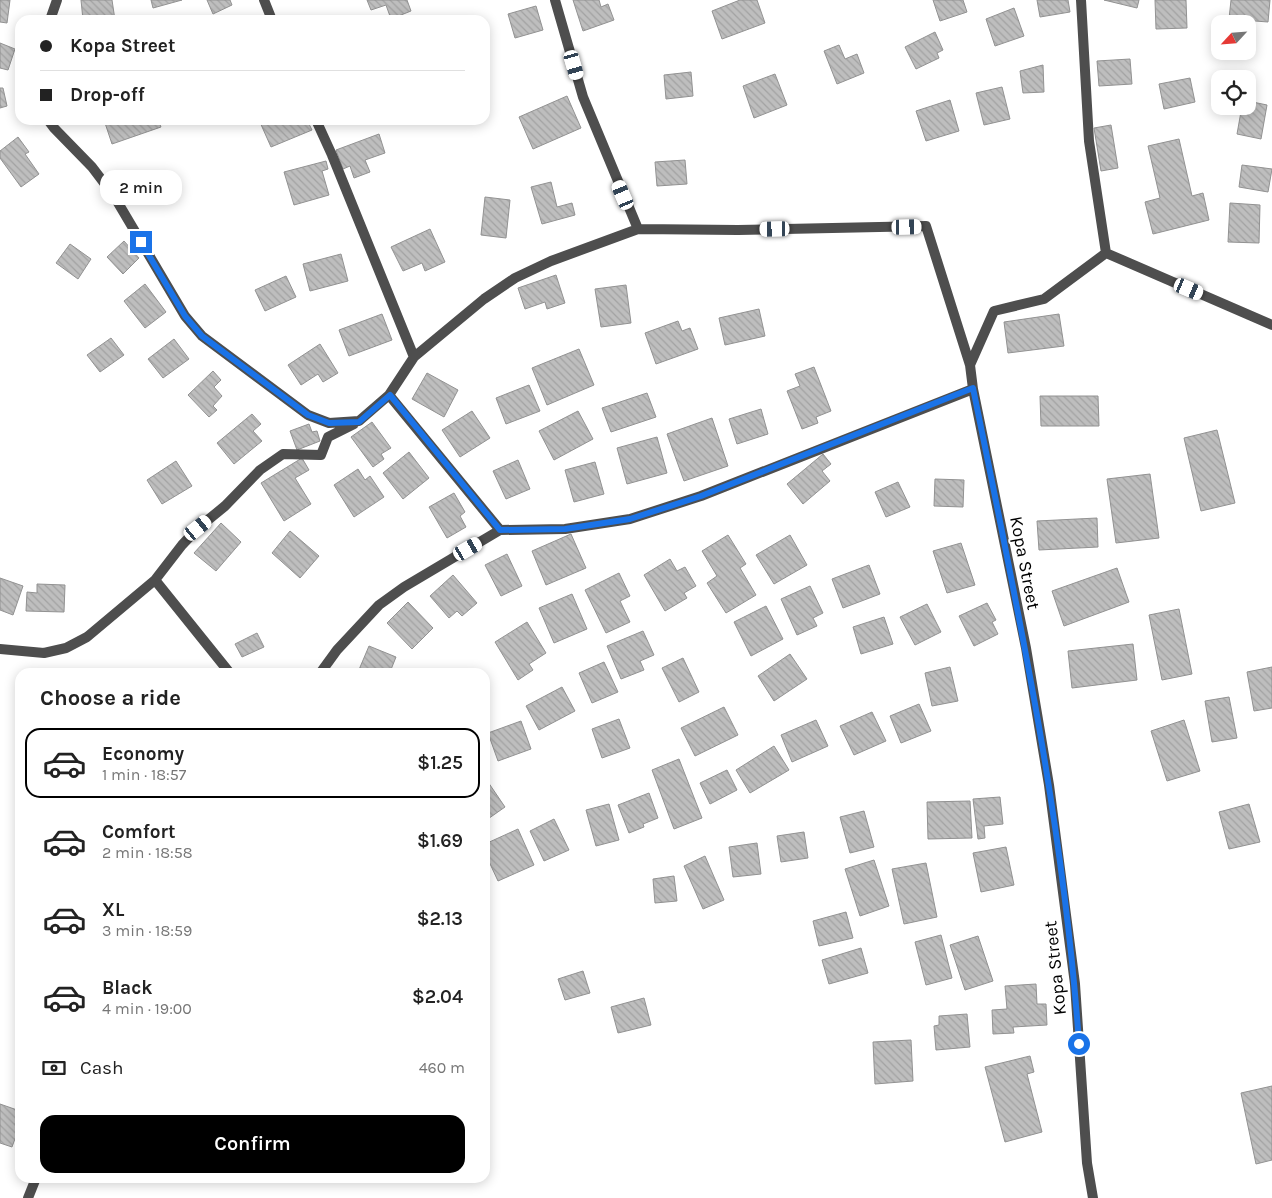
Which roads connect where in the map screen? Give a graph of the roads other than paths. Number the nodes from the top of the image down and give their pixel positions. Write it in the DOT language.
graph roads {
  1 [pos="57,0"];
  2 [pos="264,0"];
  3 [pos="555,0"];
  4 [pos="1080,0"];
  5 [pos="52,15"];
  6 [pos="270,15"];
  7 [pos="52,125"];
  8 [pos="318,125"];
  9 [pos="638,229"];
  10 [pos="1106,253"];
  11 [pos="1272,325"];
  12 [pos="414,357"];
  13 [pos="970,365"];
  14 [pos="973,388"];
  15 [pos="390,395"];
  16 [pos="359,422"];
  17 [pos="500,530"];
  18 [pos="155,580"];
  19 [pos="0,649"];
  20 [pos="226,668"];
  21 [pos="324,668"];
  22 [pos="34,1183"];
  23 [pos="28,1198"];
  24 [pos="1093,1198"];
  1 -- 5 [label="street"];
  2 -- 6 [label="street"];
  3 -- 9 [label="street"];
  4 -- 10 [label="street"];
  7 -- 16 [label="street"];
  8 -- 12 [label="street"];
  9 -- 12 [label="street"];
  9 -- 13 [label="street, Kopa Street"];
  10 -- 11 [label="street"];
  10 -- 13 [label="street"];
  12 -- 15 [label="street"];
  13 -- 14 [label="street, Kopa Street"];
  14 -- 17 [label="street"];
  14 -- 24 [label="street, Kopa Street"];
  15 -- 16 [label="street"];
  15 -- 17 [label="street"];
  16 -- 18 [label="street"];
  17 -- 21 [label="street"];
  18 -- 19 [label="street"];
  18 -- 20 [label="street"];
  22 -- 23 [label="street"];
}
